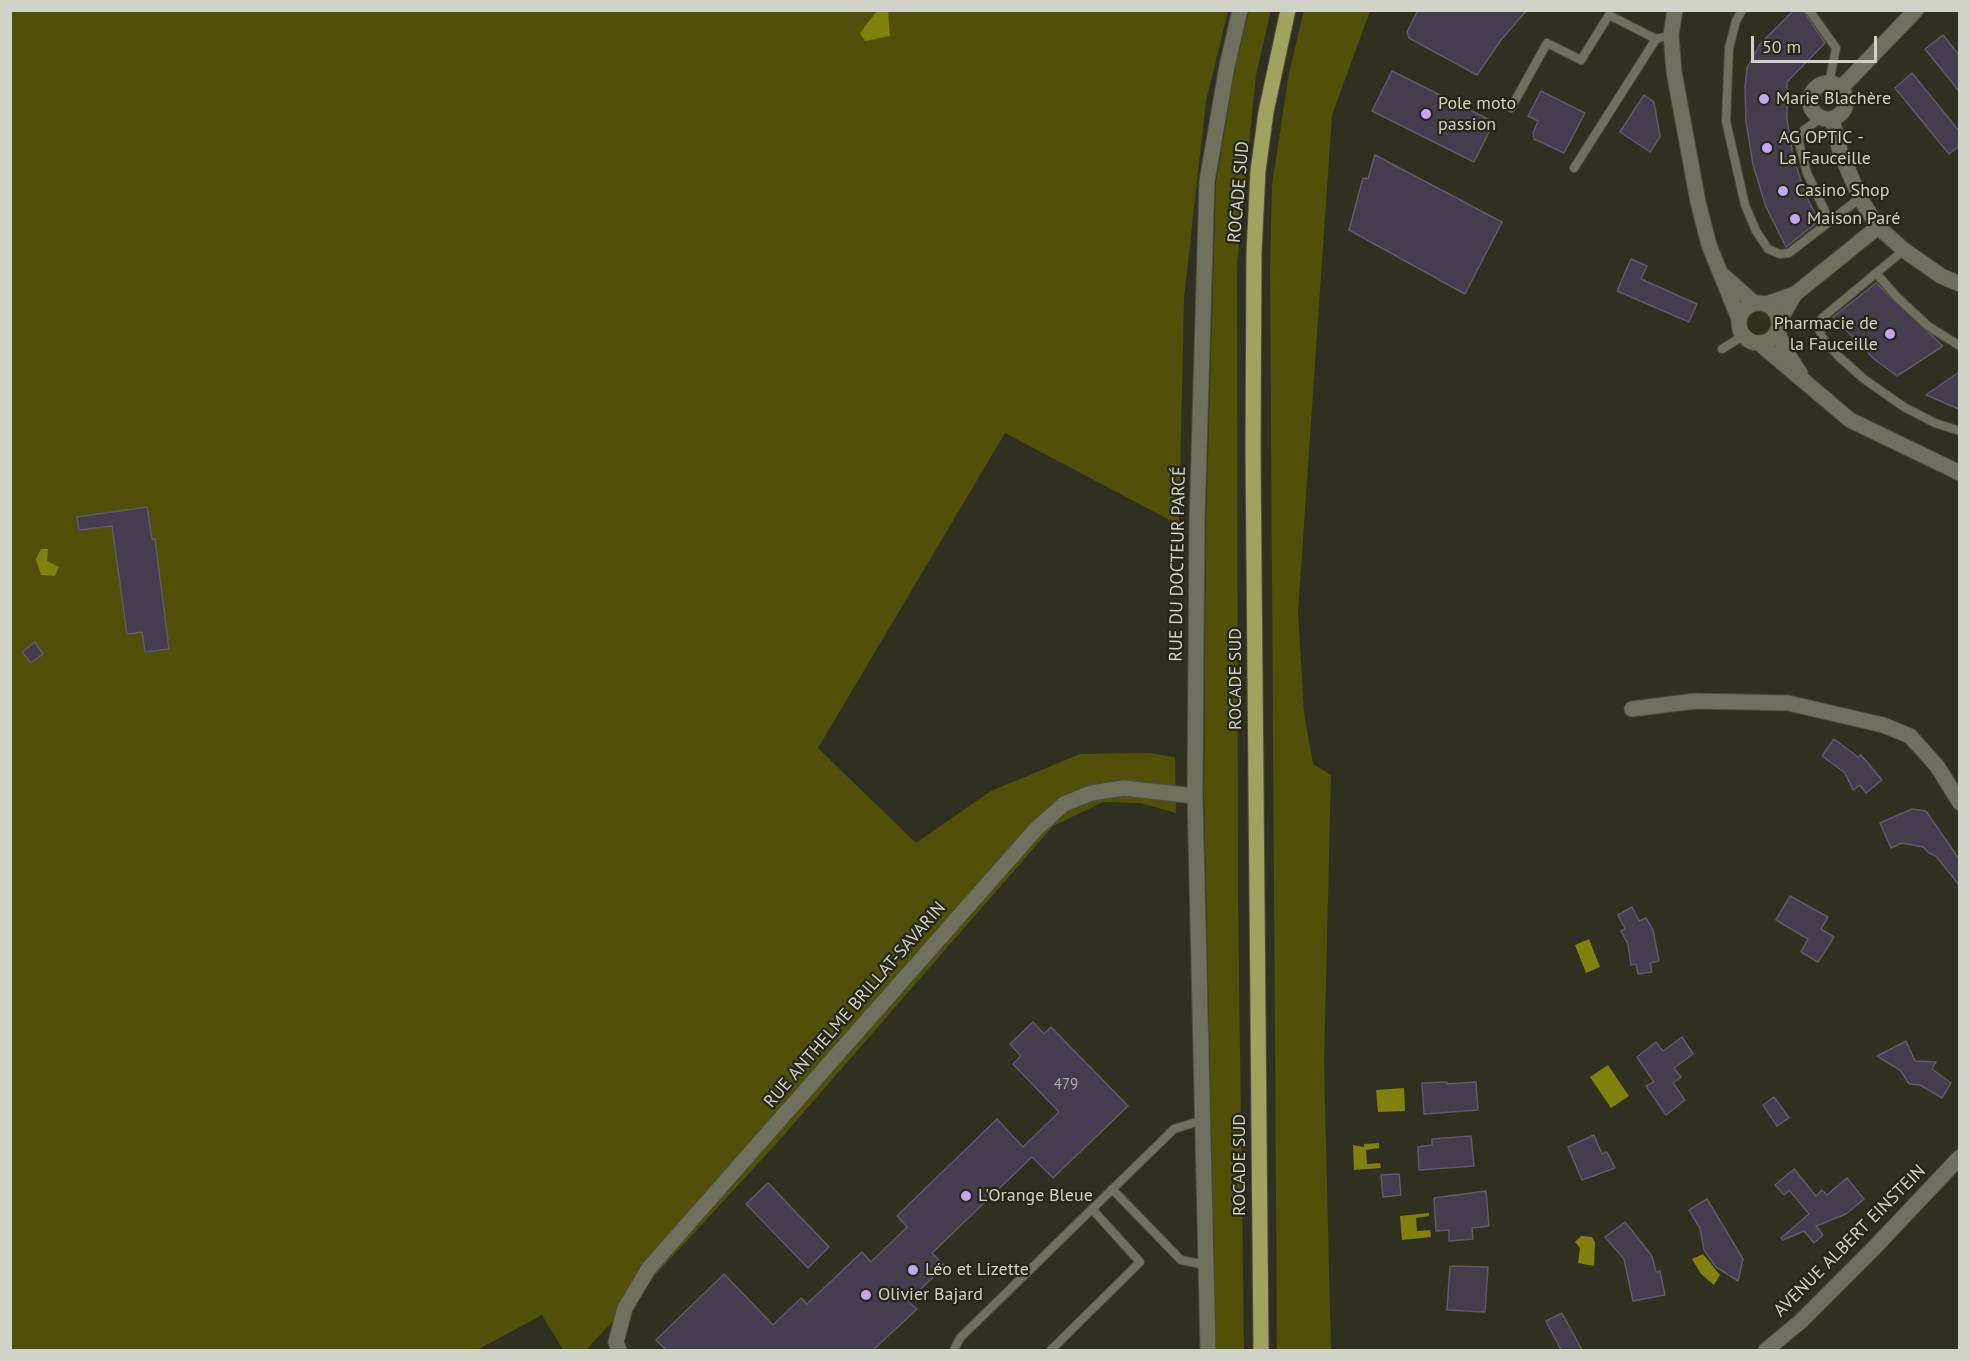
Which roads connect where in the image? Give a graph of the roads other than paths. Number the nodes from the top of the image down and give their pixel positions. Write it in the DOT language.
graph roads {
  1 [pos="1240,10"];
  2 [pos="1288,10"];
  3 [pos="1675,10"];
  4 [pos="1742,10"];
  5 [pos="1809,10"];
  6 [pos="1916,10"];
  7 [pos="1664,37"];
  8 [pos="1835,85"];
  9 [pos="1511,108"];
  10 [pos="1827,118"];
  11 [pos="1574,168"];
  12 [pos="1860,198"];
  13 [pos="1829,220"];
  14 [pos="1878,227"];
  15 [pos="1904,250"];
  16 [pos="1876,273"];
  17 [pos="1721,274"];
  18 [pos="1959,284"];
  19 [pos="1795,294"];
  20 [pos="1760,304"];
  21 [pos="1739,319"];
  22 [pos="1778,326"];
  23 [pos="1743,336"];
  24 [pos="1759,343"];
  25 [pos="1959,346"];
  26 [pos="1722,349"];
  27 [pos="1808,385"];
  28 [pos="1959,431"];
  29 [pos="1959,473"];
  30 [pos="1632,709"];
  31 [pos="1195,796"];
  32 [pos="1959,803"];
  33 [pos="1203,1120"];
  34 [pos="1959,1157"];
  35 [pos="1112,1189"];
  36 [pos="1092,1209"];
  37 [pos="1206,1265"];
  38 [pos="619,1350"];
  39 [pos="954,1350"];
  40 [pos="1051,1350"];
  41 [pos="1208,1350"];
  42 [pos="1261,1350"];
  43 [pos="1766,1350"];
  1 -- 31 [label="street, RUE DU DOCTEUR PARCÉ"];
  2 -- 42 [label="main road, ROCADE SUD"];
  3 -- 7 [label="street"];
  4 -- 13 [label="lane"];
  5 -- 8 [label="lane"];
  6 -- 8 [label="street"];
  7 -- 9 [label="lane"];
  7 -- 11 [label="lane"];
  7 -- 17 [label="street"];
  8 -- 10 [label="street"];
  8 -- 10 [label="street"];
  10 -- 12 [label="street"];
  10 -- 13 [label="lane"];
  12 -- 13 [label="lane"];
  12 -- 14 [label="street"];
  14 -- 15 [label="street"];
  14 -- 19 [label="street"];
  15 -- 16 [label="lane"];
  15 -- 18 [label="street"];
  16 -- 25 [label="lane"];
  16 -- 28 [label="lane"];
  17 -- 20 [label="street"];
  17 -- 21 [label="street"];
  19 -- 20 [label="street"];
  19 -- 22 [label="street"];
  20 -- 21 [label="street"];
  20 -- 22 [label="street"];
  21 -- 23 [label="street"];
  22 -- 24 [label="street"];
  22 -- 27 [label="street"];
  23 -- 24 [label="street"];
  23 -- 26 [label="lane"];
  24 -- 27 [label="street"];
  27 -- 29 [label="street"];
  30 -- 32 [label="street"];
  31 -- 33 [label="street, RUE DU DOCTEUR PARCÉ"];
  31 -- 38 [label="street, RUE ANTHELME BRILLAT-SAVARIN"];
  33 -- 35 [label="lane"];
  33 -- 37 [label="street, RUE DU DOCTEUR PARCÉ"];
  34 -- 43 [label="street, AVENUE ALBERT EINSTEIN"];
  35 -- 36 [label="lane"];
  35 -- 37 [label="lane"];
  36 -- 39 [label="lane"];
  36 -- 40 [label="lane"];
  37 -- 41 [label="street, RUE DU DOCTEUR PARCÉ"];
}
